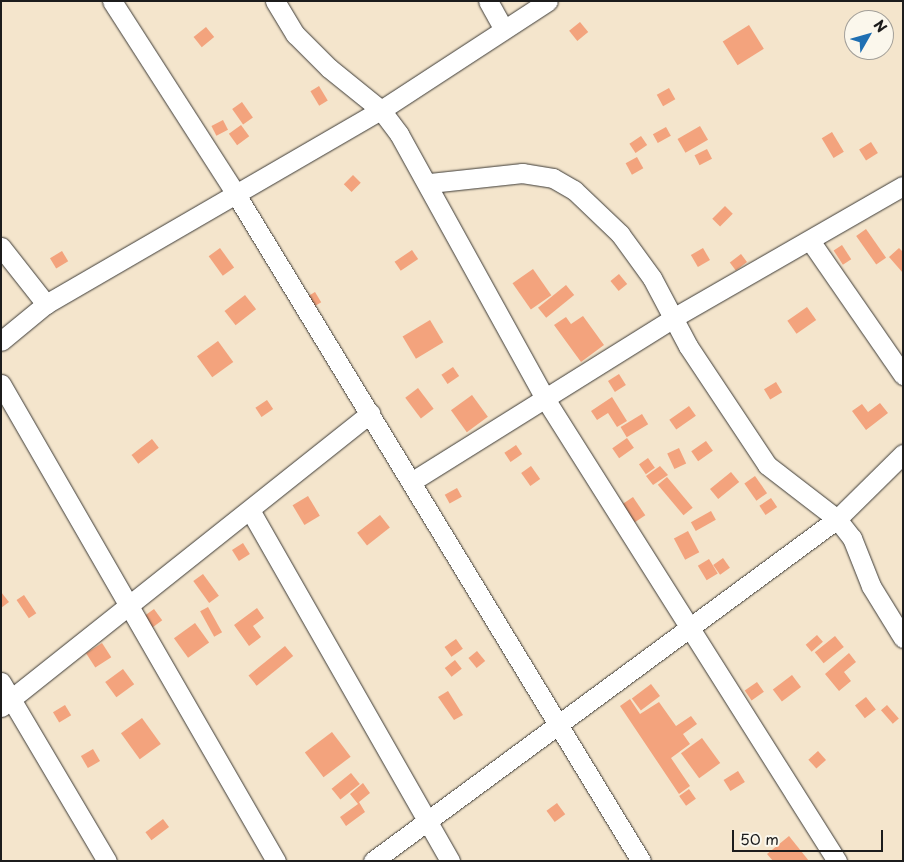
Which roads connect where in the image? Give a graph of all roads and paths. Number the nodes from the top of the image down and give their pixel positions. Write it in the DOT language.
graph roads {
  1 [pos="112,1"];
  2 [pos="275,1"];
  3 [pos="488,1"];
  4 [pos="548,1"];
  5 [pos="503,28"];
  6 [pos="381,110"];
  7 [pos="430,183"];
  8 [pos="903,186"];
  9 [pos="237,196"];
  10 [pos="811,242"];
  11 [pos="1,247"];
  12 [pos="46,304"];
  13 [pos="673,318"];
  14 [pos="1,341"];
  15 [pos="903,375"];
  16 [pos="1,384"];
  17 [pos="544,398"];
  18 [pos="370,413"];
  19 [pos="903,454"];
  20 [pos="411,482"];
  21 [pos="250,510"];
  22 [pos="837,520"];
  23 [pos="129,607"];
  24 [pos="689,628"];
  25 [pos="903,638"];
  26 [pos="1,682"];
  27 [pos="7,703"];
  28 [pos="556,723"];
  29 [pos="426,823"];
  30 [pos="107,861"];
  31 [pos="276,861"];
  32 [pos="373,861"];
  33 [pos="450,861"];
  34 [pos="641,861"];
  35 [pos="837,861"];
  1 -- 9 [label="street"];
  2 -- 6 [label="street"];
  3 -- 5 [label="street"];
  4 -- 5 [label="street"];
  5 -- 6 [label="street"];
  6 -- 7 [label="street"];
  6 -- 9 [label="street"];
  7 -- 13 [label="street"];
  7 -- 17 [label="street"];
  8 -- 10 [label="street"];
  9 -- 12 [label="street"];
  9 -- 18 [label="street"];
  10 -- 13 [label="street"];
  10 -- 15 [label="street"];
  11 -- 12 [label="street"];
  12 -- 14 [label="street"];
  13 -- 17 [label="street"];
  13 -- 22 [label="street"];
  16 -- 23 [label="street"];
  17 -- 20 [label="street"];
  17 -- 24 [label="street"];
  18 -- 20 [label="street"];
  18 -- 21 [label="street"];
  19 -- 22 [label="street"];
  20 -- 28 [label="street"];
  21 -- 23 [label="street"];
  21 -- 29 [label="street"];
  22 -- 24 [label="street"];
  22 -- 25 [label="street"];
  23 -- 27 [label="street"];
  23 -- 31 [label="street"];
  24 -- 28 [label="street"];
  24 -- 35 [label="street"];
  26 -- 27 [label="street"];
  27 -- 30 [label="street"];
  28 -- 29 [label="street"];
  28 -- 34 [label="street"];
  29 -- 32 [label="street"];
  29 -- 33 [label="street"];
}
